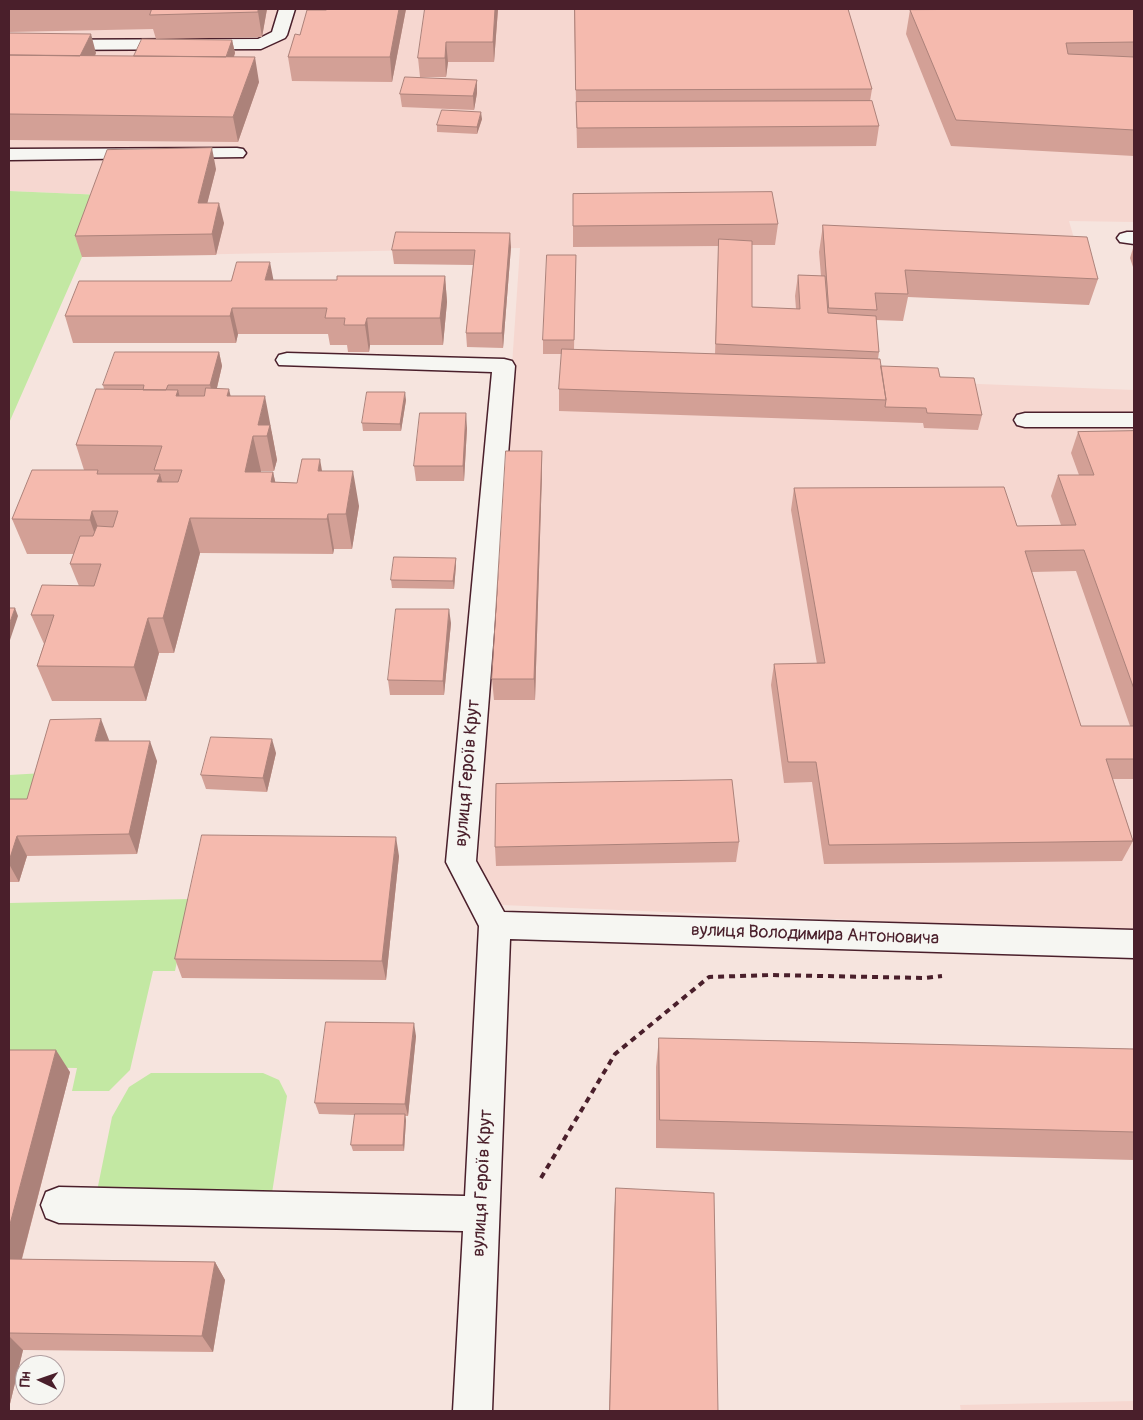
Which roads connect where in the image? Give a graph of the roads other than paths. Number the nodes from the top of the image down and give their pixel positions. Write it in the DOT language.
graph roads {
  1 [pos="288,9"];
  2 [pos="9,45"];
  3 [pos="237,153"];
  4 [pos="9,155"];
  5 [pos="287,360"];
  6 [pos="1025,420"];
  7 [pos="1134,420"];
  8 [pos="496,925"];
  9 [pos="1134,944"];
  10 [pos="59,1205"];
  11 [pos="481,1214"];
  12 [pos="473,1411"];
  1 -- 2 [label="street"];
  3 -- 4 [label="street"];
  5 -- 8 [label="street, вулиця Героїв Крут"];
  6 -- 7 [label="street"];
  8 -- 9 [label="street, вулиця Володимира Антоновича"];
  8 -- 11 [label="street, вулиця Героїв Крут"];
  10 -- 11 [label="street"];
  11 -- 12 [label="street, вулиця Героїв Крут"];
}
